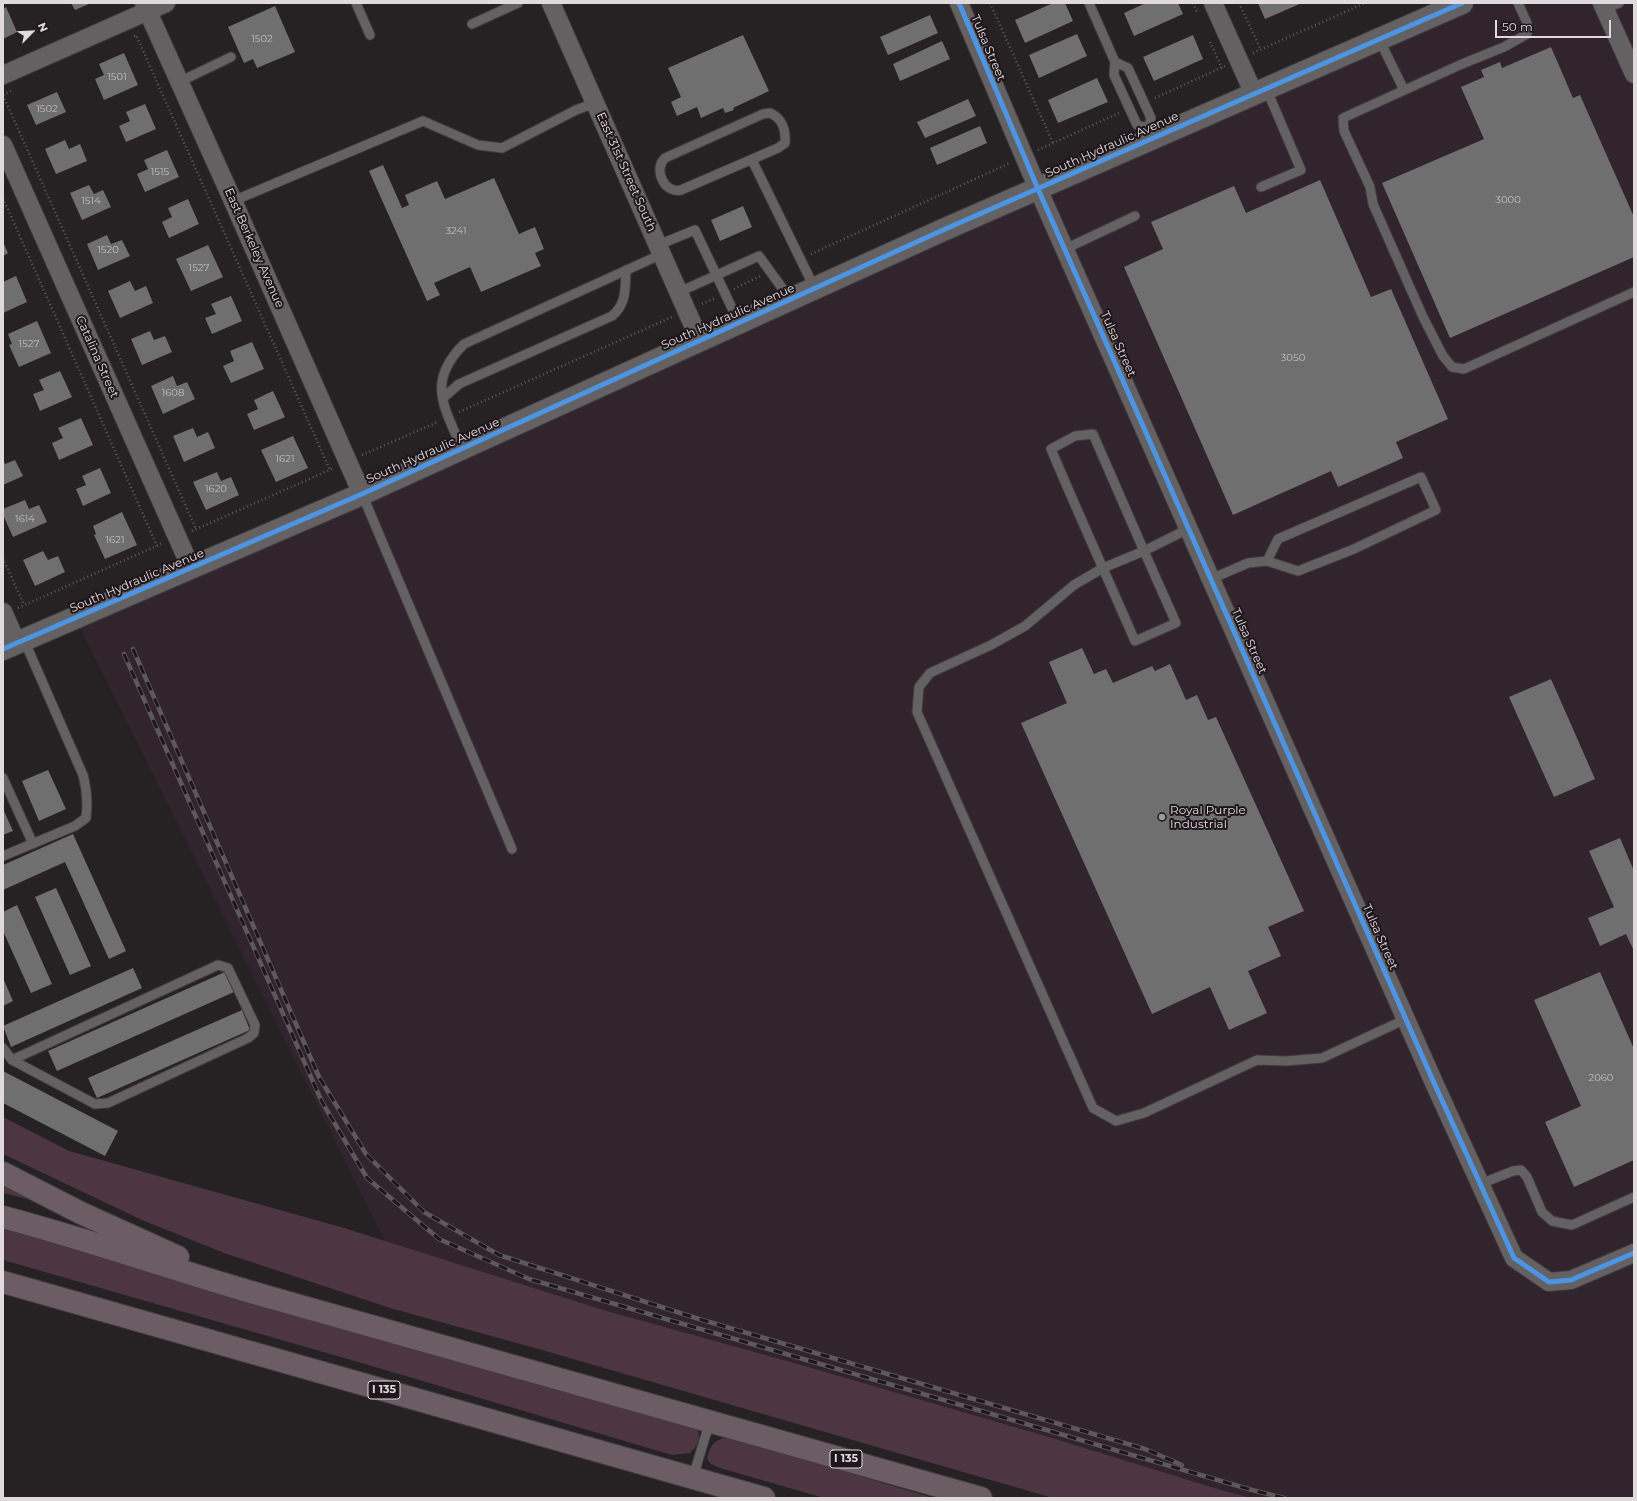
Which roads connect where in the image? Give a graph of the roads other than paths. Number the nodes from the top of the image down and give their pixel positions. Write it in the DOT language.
graph roads {
  1 [pos="166,3"];
  2 [pos="356,3"];
  3 [pos="518,3"];
  4 [pos="551,3"];
  5 [pos="959,3"];
  6 [pos="1089,3"];
  7 [pos="1213,3"];
  8 [pos="1460,3"];
  9 [pos="1518,3"];
  10 [pos="1609,5"];
  11 [pos="146,7"];
  12 [pos="472,24"];
  13 [pos="370,35"];
  14 [pos="1379,39"];
  15 [pos="1629,49"];
  16 [pos="231,57"];
  17 [pos="1115,62"];
  18 [pos="1634,74"];
  19 [pos="3,75"];
  20 [pos="179,82"];
  21 [pos="1404,90"];
  22 [pos="1260,91"];
  23 [pos="595,103"];
  24 [pos="1150,133"];
  25 [pos="3,145"];
  26 [pos="752,160"];
  27 [pos="1261,187"];
  28 [pos="1038,189"];
  29 [pos="234,201"];
  30 [pos="1135,216"];
  31 [pos="1064,249"];
  32 [pos="660,250"];
  33 [pos="626,270"];
  34 [pos="717,275"];
  35 [pos="815,289"];
  36 [pos="679,292"];
  37 [pos="1634,292"];
  38 [pos="790,300"];
  39 [pos="739,323"];
  40 [pos="700,341"];
  41 [pos="443,398"];
  42 [pos="462,449"];
  43 [pos="362,494"];
  44 [pos="1188,529"];
  45 [pos="1144,550"];
  46 [pos="1267,561"];
  47 [pos="191,568"];
  48 [pos="1103,568"];
  49 [pos="1211,579"];
  50 [pos="3,612"];
  51 [pos="15,644"];
  52 [pos="3,778"];
  53 [pos="33,844"];
  54 [pos="512,849"];
  55 [pos="3,856"];
  56 [pos="1406,1019"];
  57 [pos="3,1048"];
  58 [pos="12,1060"];
  59 [pos="3,1172"];
  60 [pos="1480,1184"];
  61 [pos="1634,1197"];
  62 [pos="3,1217"];
  63 [pos="1634,1253"];
  64 [pos="3,1282"];
  65 [pos="261,1295"];
  66 [pos="710,1421"];
  67 [pos="693,1477"];
  68 [pos="764,1498"];
  69 [pos="981,1498"];
  1 -- 11 [label="street"];
  2 -- 13 [label="lane"];
  3 -- 12 [label="lane"];
  4 -- 23 [label="street, East 31st Street South"];
  5 -- 28 [label="street, Tulsa Street"];
  6 -- 17 [label="lane"];
  7 -- 22 [label="street"];
  8 -- 14 [label="street, South Hydraulic Avenue"];
  9 -- 21 [label="lane"];
  10 -- 15 [label="street"];
  11 -- 19 [label="street"];
  11 -- 20 [label="street, East Berkeley Avenue"];
  14 -- 21 [label="lane"];
  14 -- 22 [label="street, South Hydraulic Avenue"];
  15 -- 18 [label="street"];
  16 -- 20 [label="lane"];
  17 -- 24 [label="lane"];
  17 -- 24 [label="lane"];
  20 -- 29 [label="street, East Berkeley Avenue"];
  21 -- 37 [label="lane"];
  22 -- 24 [label="street, South Hydraulic Avenue"];
  22 -- 27 [label="lane"];
  23 -- 29 [label="lane"];
  23 -- 32 [label="street, East 31st Street South"];
  24 -- 28 [label="street, South Hydraulic Avenue"];
  25 -- 47 [label="street, Catalina Street"];
  26 -- 26 [label="lane"];
  26 -- 35 [label="lane"];
  28 -- 31 [label="street, Tulsa Street"];
  28 -- 35 [label="street, South Hydraulic Avenue"];
  29 -- 43 [label="street, East Berkeley Avenue"];
  30 -- 31 [label="lane"];
  31 -- 44 [label="street, Tulsa Street"];
  32 -- 33 [label="lane"];
  32 -- 34 [label="lane"];
  32 -- 36 [label="street, East 31st Street South"];
  33 -- 41 [label="lane"];
  33 -- 41 [label="lane"];
  34 -- 36 [label="lane"];
  34 -- 38 [label="lane"];
  34 -- 39 [label="lane"];
  35 -- 38 [label="street, South Hydraulic Avenue"];
  36 -- 40 [label="street, East 31st Street South"];
  38 -- 39 [label="street, South Hydraulic Avenue"];
  39 -- 40 [label="street, South Hydraulic Avenue"];
  40 -- 42 [label="street, South Hydraulic Avenue"];
  41 -- 42 [label="lane"];
  42 -- 43 [label="street, South Hydraulic Avenue"];
  43 -- 47 [label="street, South Hydraulic Avenue"];
  43 -- 54 [label="lane"];
  44 -- 45 [label="lane"];
  44 -- 49 [label="street, Tulsa Street"];
  45 -- 48 [label="lane"];
  45 -- 48 [label="lane"];
  45 -- 48 [label="lane"];
  46 -- 46 [label="lane"];
  46 -- 49 [label="lane"];
  47 -- 51 [label="street, South Hydraulic Avenue"];
  48 -- 56 [label="lane"];
  49 -- 56 [label="street, Tulsa Street"];
  50 -- 51 [label="street"];
  51 -- 53 [label="lane"];
  52 -- 53 [label="lane"];
  53 -- 55 [label="lane"];
  56 -- 60 [label="street, Tulsa Street"];
  57 -- 58 [label="lane"];
  58 -- 58 [label="lane"];
  59 -- 65 [label="highway"];
  60 -- 61 [label="lane"];
  60 -- 63 [label="street, Tulsa Street"];
  62 -- 65 [label="highway, I 135"];
  64 -- 67 [label="highway, I 135"];
  65 -- 66 [label="highway, I 135"];
  66 -- 67 [label="lane"];
  66 -- 69 [label="highway, I 135"];
  67 -- 68 [label="highway, I 135"];
}
